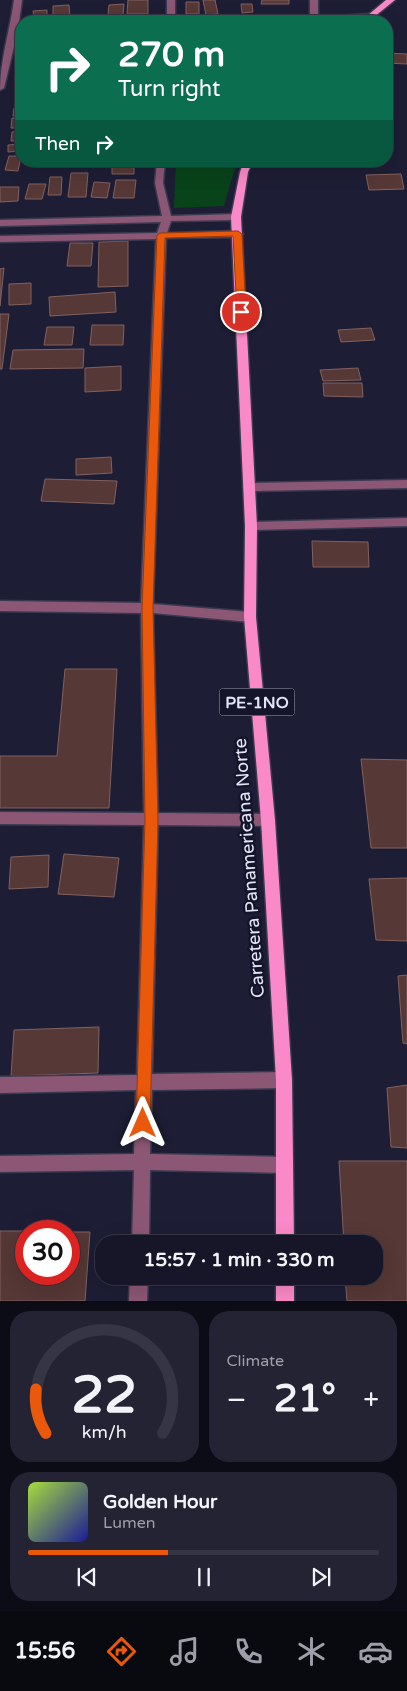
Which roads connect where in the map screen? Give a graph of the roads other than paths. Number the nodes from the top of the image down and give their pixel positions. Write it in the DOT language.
graph roads {
  1 [pos="18,0"];
  2 [pos="171,0"];
  3 [pos="314,0"];
  4 [pos="391,0"];
  5 [pos="16,15"];
  6 [pos="171,15"];
  7 [pos="314,15"];
  8 [pos="372,15"];
  9 [pos="14,29"];
  10 [pos="0,88"];
  11 [pos="160,167"];
  12 [pos="246,167"];
  13 [pos="236,218"];
  14 [pos="167,219"];
  15 [pos="0,223"];
  16 [pos="238,234"];
  17 [pos="161,235"];
  18 [pos="0,239"];
  19 [pos="407,484"];
  20 [pos="249,487"];
  21 [pos="407,522"];
  22 [pos="251,526"];
  23 [pos="0,606"];
  24 [pos="147,608"];
  25 [pos="250,617"];
  26 [pos="0,818"];
  27 [pos="152,820"];
  28 [pos="268,820"];
  29 [pos="284,1080"];
  30 [pos="143,1084"];
  31 [pos="0,1085"];
  32 [pos="142,1162"];
  33 [pos="0,1164"];
  34 [pos="285,1165"];
  35 [pos="140,1235"];
  36 [pos="285,1235"];
  37 [pos="139,1285"];
  38 [pos="285,1285"];
  39 [pos="138,1301"];
  40 [pos="285,1301"];
  1 -- 5 [label="street"];
  2 -- 6 [label="street"];
  3 -- 7 [label="street"];
  4 -- 8 [label="main road"];
  9 -- 10 [label="street"];
  11 -- 14 [label="street"];
  12 -- 13 [label="main road, Carretera Panamericana Norte / PE-1NO"];
  13 -- 14 [label="street"];
  13 -- 16 [label="main road, Carretera Panamericana Norte / PE-1NO"];
  14 -- 15 [label="street"];
  14 -- 17 [label="street"];
  16 -- 17 [label="street"];
  16 -- 20 [label="main road, Carretera Panamericana Norte / PE-1NO"];
  17 -- 18 [label="street"];
  17 -- 24 [label="street"];
  19 -- 20 [label="street"];
  20 -- 22 [label="main road, Carretera Panamericana Norte / PE-1NO"];
  21 -- 22 [label="street"];
  22 -- 25 [label="main road, Carretera Panamericana Norte / PE-1NO"];
  23 -- 24 [label="street"];
  24 -- 25 [label="street"];
  24 -- 27 [label="street"];
  25 -- 28 [label="main road, Carretera Panamericana Norte / PE-1NO"];
  26 -- 27 [label="street"];
  27 -- 28 [label="street"];
  27 -- 30 [label="street"];
  28 -- 29 [label="main road, Carretera Panamericana Norte / PE-1NO"];
  29 -- 30 [label="street"];
  29 -- 34 [label="main road, Carretera Panamericana Norte / PE-1NO"];
  30 -- 31 [label="street"];
  30 -- 32 [label="street"];
  32 -- 33 [label="street"];
  32 -- 34 [label="street"];
  32 -- 35 [label="street"];
  34 -- 36 [label="main road, Carretera Panamericana Norte / PE-1NO"];
  37 -- 39 [label="street"];
  38 -- 40 [label="main road"];
}
